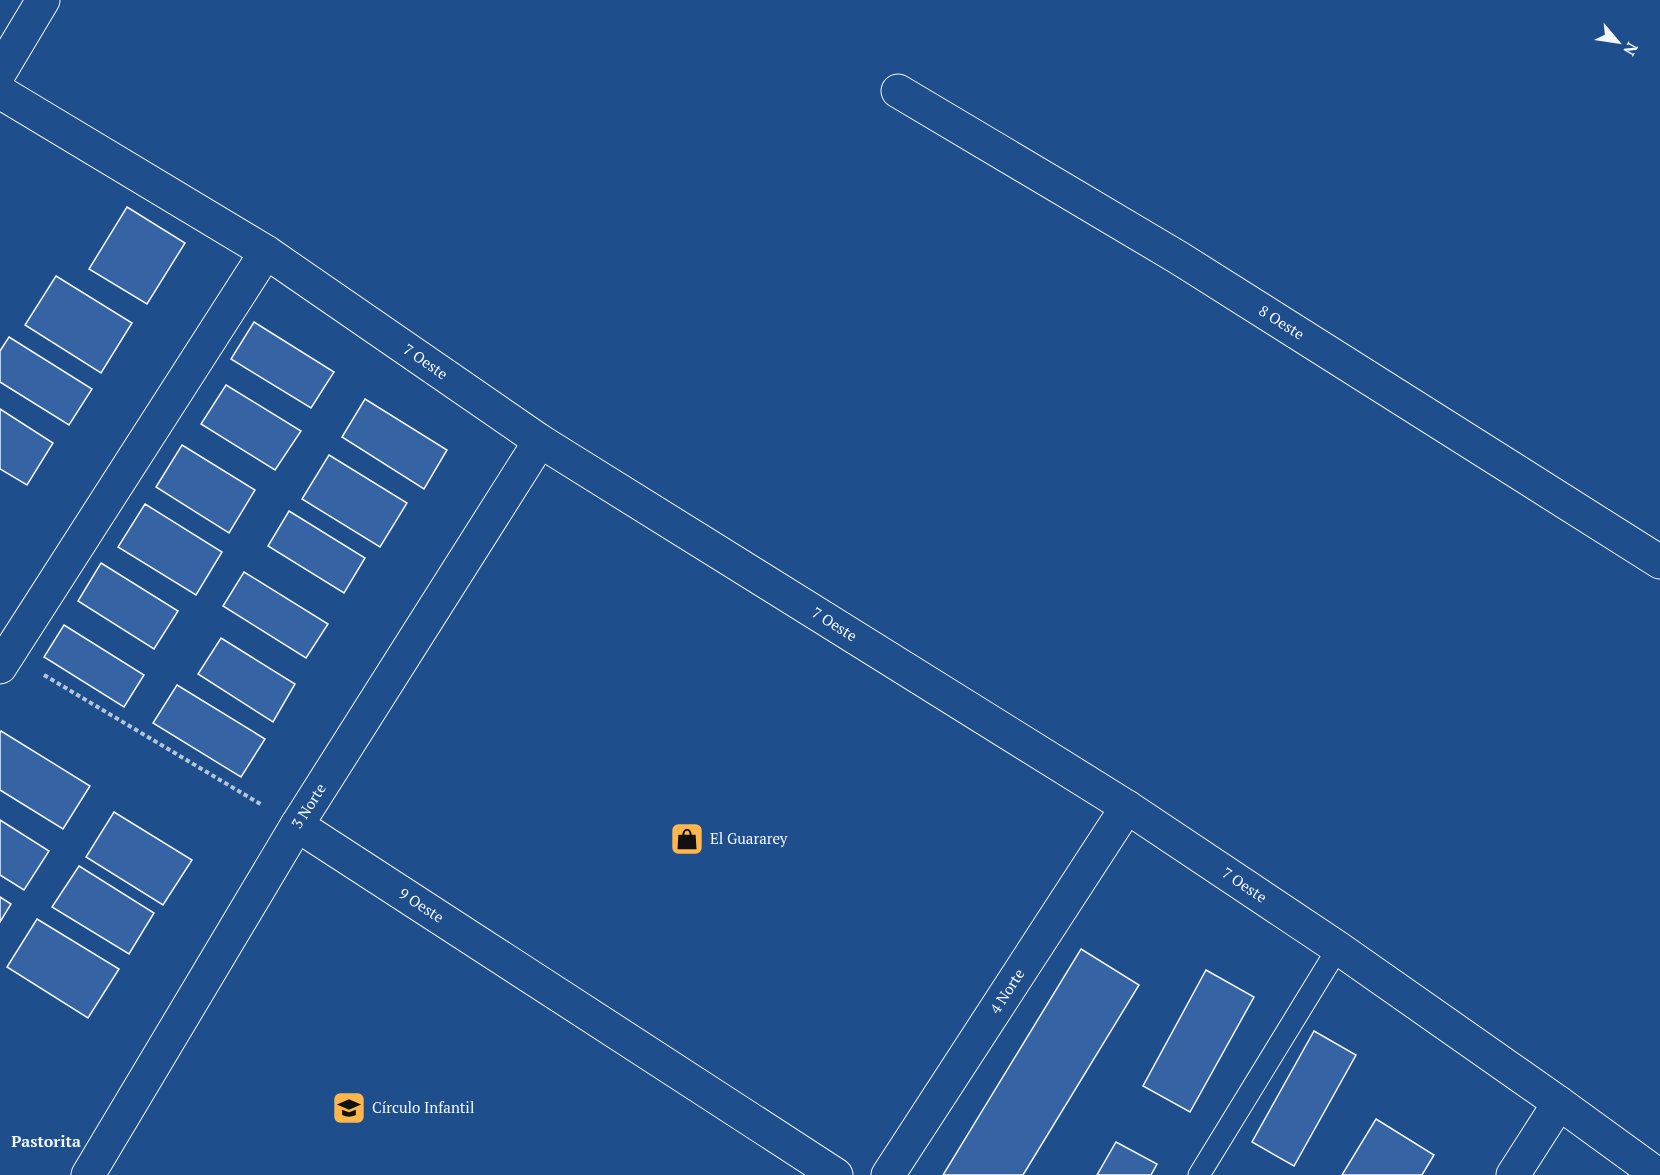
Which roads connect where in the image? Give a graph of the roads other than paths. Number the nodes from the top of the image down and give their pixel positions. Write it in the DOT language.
graph roads {
  1 [pos="44,0"];
  2 [pos="0,72"];
  3 [pos="0,92"];
  4 [pos="898,92"];
  5 [pos="266,252"];
  6 [pos="540,441"];
  7 [pos="1660,562"];
  8 [pos="4,660"];
  9 [pos="1127,807"];
  10 [pos="297,825"];
  11 [pos="1338,948"];
  12 [pos="1559,1103"];
  13 [pos="88,1175"];
  14 [pos="836,1175"];
  15 [pos="888,1175"];
  16 [pos="1199,1175"];
  17 [pos="1513,1175"];
  18 [pos="1658,1175"];
  1 -- 2 [label="street"];
  3 -- 5 [label="street, 7 Oeste"];
  4 -- 7 [label="street, 8 Oeste"];
  5 -- 6 [label="street, 7 Oeste"];
  5 -- 8 [label="street"];
  6 -- 9 [label="street, 7 Oeste"];
  6 -- 10 [label="street, 3 Norte"];
  9 -- 11 [label="street, 7 Oeste"];
  9 -- 15 [label="street, 4 Norte"];
  10 -- 13 [label="street, 3 Norte"];
  10 -- 14 [label="street, 9 Oeste"];
  11 -- 12 [label="street, 7 Oeste"];
  11 -- 16 [label="lane"];
  12 -- 17 [label="street"];
  12 -- 18 [label="street, 7 Oeste"];
}
